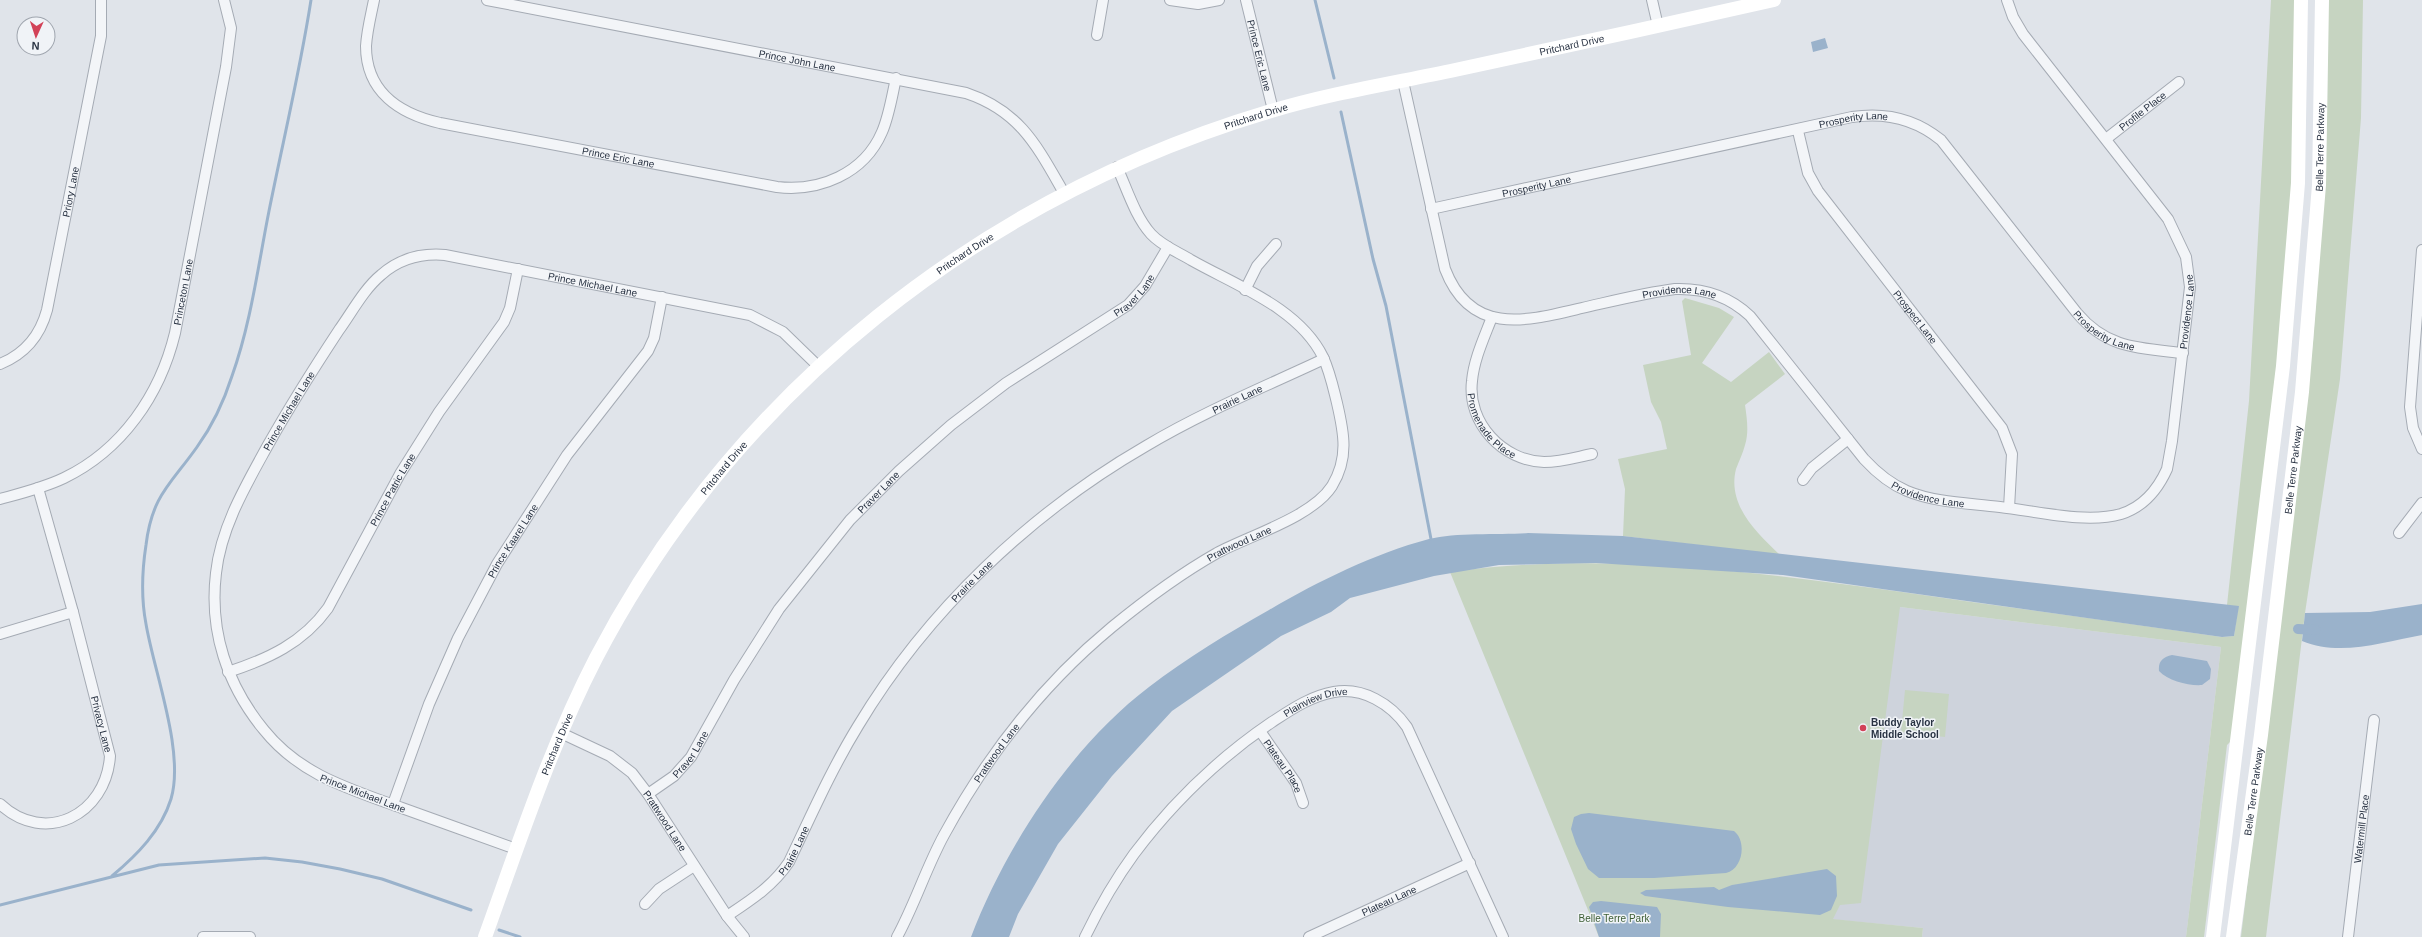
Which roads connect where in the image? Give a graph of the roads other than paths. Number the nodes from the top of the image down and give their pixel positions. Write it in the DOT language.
graph roads {
  1 [pos="101,0"];
  2 [pos="224,0"];
  3 [pos="374,0"];
  4 [pos="487,0"];
  5 [pos="1103,0"];
  6 [pos="1170,0"];
  7 [pos="1219,0"];
  8 [pos="1246,0"];
  9 [pos="1652,0"];
  10 [pos="1774,0"];
  11 [pos="2007,0"];
  12 [pos="2301,0"];
  13 [pos="2322,0"];
  14 [pos="1658,26"];
  15 [pos="1097,35"];
  16 [pos="896,78"];
  17 [pos="1404,81"];
  18 [pos="2179,82"];
  19 [pos="1273,110"];
  20 [pos="1798,131"];
  21 [pos="2106,139"];
  22 [pos="1117,167"];
  23 [pos="1064,193"];
  24 [pos="1431,209"];
  25 [pos="1276,244"];
  26 [pos="1168,247"];
  27 [pos="2422,250"];
  28 [pos="518,269"];
  29 [pos="1245,290"];
  30 [pos="662,297"];
  31 [pos="1492,317"];
  32 [pos="2183,353"];
  33 [pos="1324,359"];
  34 [pos="2418,363"];
  35 [pos="0,364"];
  36 [pos="818,366"];
  37 [pos="1848,439"];
  38 [pos="2422,449"];
  39 [pos="1592,454"];
  40 [pos="1803,480"];
  41 [pos="38,488"];
  42 [pos="0,499"];
  43 [pos="2422,503"];
  44 [pos="2009,508"];
  45 [pos="2399,532"];
  46 [pos="73,612"];
  47 [pos="0,634"];
  48 [pos="228,672"];
  49 [pos="2374,720"];
  50 [pos="1260,731"];
  51 [pos="561,733"];
  52 [pos="648,794"];
  53 [pos="1302,803"];
  54 [pos="0,804"];
  55 [pos="392,804"];
  56 [pos="516,849"];
  57 [pos="1470,863"];
  58 [pos="694,866"];
  59 [pos="646,904"];
  60 [pos="727,916"];
  61 [pos="203,937"];
  62 [pos="250,937"];
  63 [pos="485,937"];
  64 [pos="744,937"];
  65 [pos="897,937"];
  66 [pos="1085,937"];
  67 [pos="1308,937"];
  68 [pos="1503,937"];
  69 [pos="2213,937"];
  70 [pos="2233,937"];
  71 [pos="2348,937"];
  1 -- 35 [label="street, Priory Lane"];
  2 -- 41 [label="street, Princeton Lane"];
  3 -- 16 [label="street, Prince Eric Lane"];
  4 -- 16 [label="street, Prince John Lane"];
  5 -- 15 [label="street"];
  6 -- 7 [label="street"];
  8 -- 19 [label="street, Prince Eric Lane"];
  9 -- 14 [label="street"];
  10 -- 14 [label="main road, Pritchard Drive"];
  11 -- 21 [label="street, Providence Lane"];
  12 -- 69 [label="main road"];
  13 -- 70 [label="main road, Belle Terre Parkway"];
  14 -- 17 [label="main road, Pritchard Drive"];
  16 -- 23 [label="street, Prince John Lane"];
  17 -- 19 [label="main road, Pritchard Drive"];
  17 -- 24 [label="street, Providence Lane"];
  18 -- 21 [label="street, Profile Place"];
  19 -- 22 [label="main road, Pritchard Drive"];
  20 -- 24 [label="street, Prosperity Lane"];
  20 -- 32 [label="street, Prosperity Lane"];
  20 -- 44 [label="street, Prospect Lane"];
  21 -- 32 [label="street, Providence Lane"];
  22 -- 23 [label="main road, Pritchard Drive"];
  22 -- 26 [label="street, Prattwood Lane"];
  23 -- 36 [label="main road, Pritchard Drive"];
  24 -- 31 [label="street, Providence Lane"];
  25 -- 29 [label="street"];
  26 -- 29 [label="street, Prattwood Lane"];
  26 -- 52 [label="street, Praver Lane"];
  27 -- 34 [label="street"];
  28 -- 30 [label="street, Prince Michael Lane"];
  28 -- 48 [label="street, Prince Patric Lane"];
  28 -- 48 [label="street, Prince Michael Lane"];
  29 -- 33 [label="street, Prattwood Lane"];
  30 -- 36 [label="street, Prince Michael Lane"];
  30 -- 55 [label="street, Prince Kaarel Lane"];
  31 -- 37 [label="street, Providence Lane"];
  31 -- 39 [label="street, Promenade Place"];
  32 -- 44 [label="street, Providence Lane"];
  33 -- 60 [label="street, Prairie Lane"];
  33 -- 65 [label="street, Prattwood Lane"];
  34 -- 38 [label="street"];
  36 -- 51 [label="main road, Pritchard Drive"];
  37 -- 40 [label="street"];
  37 -- 44 [label="street, Providence Lane"];
  41 -- 42 [label="street, Princeton Lane"];
  41 -- 46 [label="street, Privacy Lane"];
  43 -- 45 [label="street"];
  46 -- 47 [label="street"];
  46 -- 54 [label="street, Privacy Lane"];
  48 -- 55 [label="street, Prince Michael Lane"];
  49 -- 71 [label="street, Watermill Place"];
  50 -- 53 [label="street, Plateau Place"];
  50 -- 57 [label="street, Plainview Drive"];
  50 -- 66 [label="street, Plainview Drive"];
  51 -- 52 [label="street, Prattwood Lane"];
  51 -- 56 [label="main road, Pritchard Drive"];
  52 -- 58 [label="street, Prattwood Lane"];
  55 -- 56 [label="street, Prince Michael Lane"];
  56 -- 63 [label="main road, Pritchard Drive"];
  57 -- 67 [label="street, Plateau Lane"];
  57 -- 68 [label="street, Plainview Drive"];
  58 -- 59 [label="street"];
  58 -- 60 [label="street, Prattwood Lane"];
  60 -- 64 [label="street, Prattwood Lane"];
  61 -- 62 [label="street"];
}
